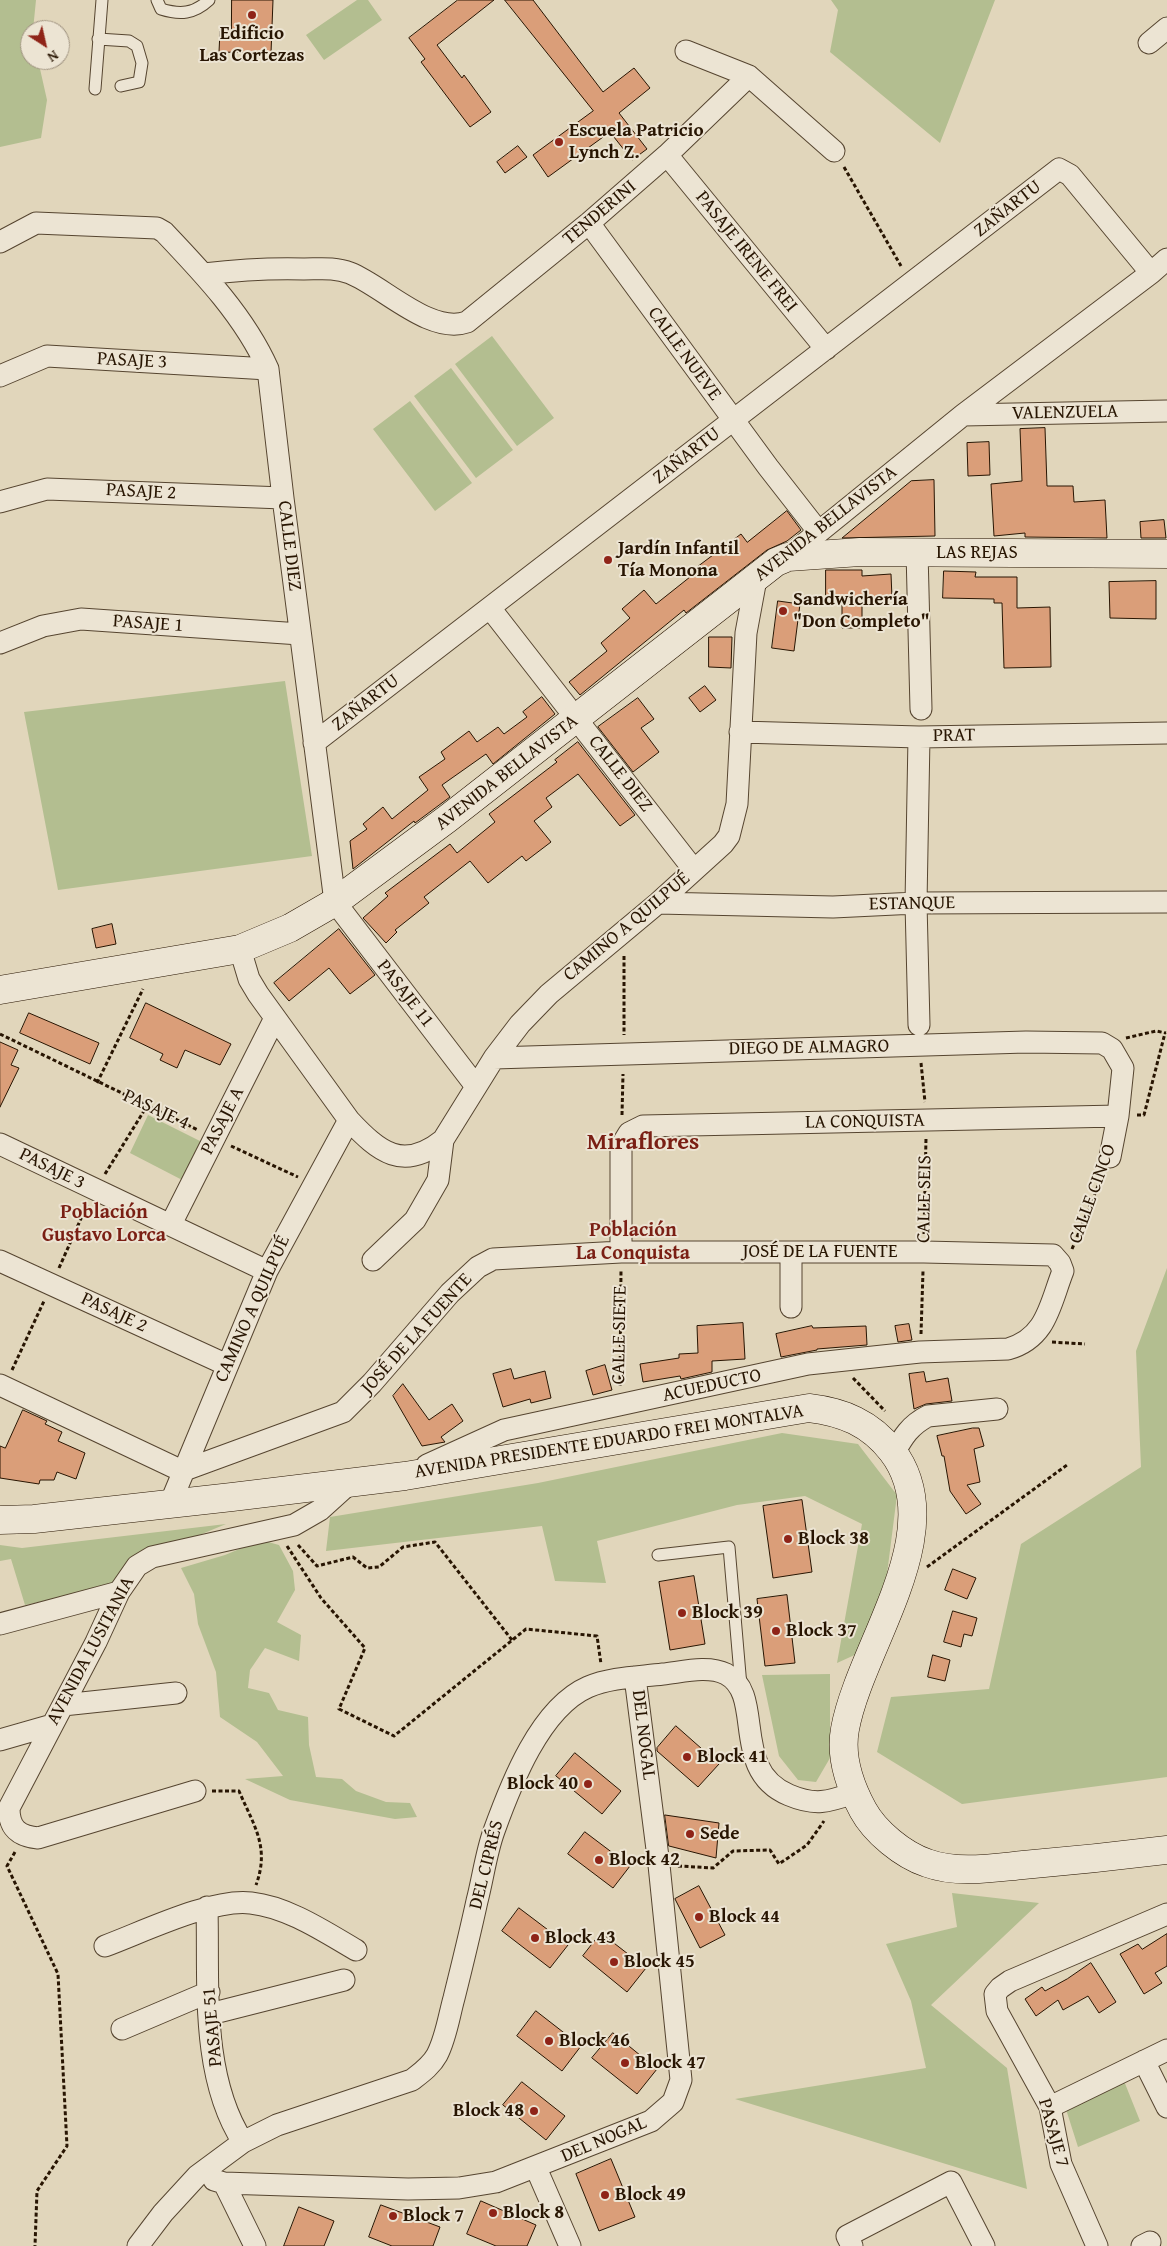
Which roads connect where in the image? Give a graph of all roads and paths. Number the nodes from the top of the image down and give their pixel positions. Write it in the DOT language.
graph roads {
  1 [pos="102,0"];
  2 [pos="157,0"];
  3 [pos="209,0"];
  4 [pos="1167,28"];
  5 [pos="98,39"];
  6 [pos="1149,43"];
  7 [pos="686,51"];
  8 [pos="749,76"];
  9 [pos="120,86"];
  10 [pos="95,89"];
  11 [pos="834,151"];
  12 [pos="667,155"];
  13 [pos="589,223"];
  14 [pos="0,242"];
  15 [pos="1167,259"];
  16 [pos="204,274"];
  17 [pos="1159,274"];
  18 [pos="912,284"];
  19 [pos="826,349"];
  20 [pos="268,369"];
  21 [pos="0,376"];
  22 [pos="1167,411"];
  23 [pos="963,415"];
  24 [pos="733,420"];
  25 [pos="283,498"];
  26 [pos="0,502"];
  27 [pos="818,531"];
  28 [pos="917,552"];
  29 [pos="1167,554"];
  30 [pos="788,557"];
  31 [pos="756,579"];
  32 [pos="490,608"];
  33 [pos="300,634"];
  34 [pos="0,643"];
  35 [pos="921,709"];
  36 [pos="577,719"];
  37 [pos="740,732"];
  38 [pos="1167,733"];
  39 [pos="919,736"];
  40 [pos="314,743"];
  41 [pos="694,870"];
  42 [pos="335,902"];
  43 [pos="1167,902"];
  44 [pos="658,903"];
  45 [pos="916,903"];
  46 [pos="240,949"];
  47 [pos="155,965"];
  48 [pos="0,990"];
  49 [pos="276,1018"];
  50 [pos="1166,1033"];
  51 [pos="0,1034"];
  52 [pos="919,1035"];
  53 [pos="1102,1043"];
  54 [pos="494,1058"];
  55 [pos="97,1083"];
  56 [pos="475,1085"];
  57 [pos="147,1106"];
  58 [pos="1118,1116"];
  59 [pos="348,1120"];
  60 [pos="927,1121"];
  61 [pos="214,1138"];
  62 [pos="443,1140"];
  63 [pos="0,1144"];
  64 [pos="1110,1157"];
  65 [pos="312,1184"];
  66 [pos="95,1190"];
  67 [pos="171,1224"];
  68 [pos="621,1252"];
  69 [pos="791,1252"];
  70 [pos="924,1252"];
  71 [pos="373,1260"];
  72 [pos="0,1261"];
  73 [pos="1058,1263"];
  74 [pos="267,1271"];
  75 [pos="51,1284"];
  76 [pos="791,1306"];
  77 [pos="1029,1341"];
  78 [pos="1085,1344"];
  79 [pos="920,1352"];
  80 [pos="836,1362"];
  81 [pos="227,1365"];
  82 [pos="2,1386"];
  83 [pos="620,1404"];
  84 [pos="997,1409"];
  85 [pos="889,1414"];
  86 [pos="894,1454"];
  87 [pos="1067,1465"];
  88 [pos="182,1471"];
  89 [pos="405,1476"];
  90 [pos="351,1482"];
  91 [pos="170,1504"];
  92 [pos="0,1520"];
  93 [pos="271,1532"];
  94 [pos="658,1555"];
  95 [pos="896,1590"];
  96 [pos="118,1592"];
  97 [pos="0,1624"];
  98 [pos="512,1640"];
  99 [pos="635,1677"];
  100 [pos="604,1682"];
  101 [pos="176,1693"];
  102 [pos="742,1693"];
  103 [pos="63,1705"];
  104 [pos="52,1725"];
  105 [pos="0,1740"];
  106 [pos="195,1791"];
  107 [pos="847,1796"];
  108 [pos="24,1836"];
  109 [pos="1167,1850"];
  110 [pos="660,1865"];
  111 [pos="250,1902"];
  112 [pos="207,1907"];
  113 [pos="1167,1914"];
  114 [pos="105,1946"];
  115 [pos="356,1950"];
  116 [pos="344,1980"];
  117 [pos="209,1992"];
  118 [pos="210,2014"];
  119 [pos="122,2029"];
  120 [pos="1167,2050"];
  121 [pos="1144,2061"];
  122 [pos="1050,2106"];
  123 [pos="1167,2107"];
  124 [pos="243,2142"];
  125 [pos="536,2168"];
  126 [pos="197,2176"];
  127 [pos="224,2183"];
  128 [pos="849,2241"];
  129 [pos="36,2246"];
  130 [pos="138,2246"];
  131 [pos="254,2246"];
  132 [pos="570,2246"];
  133 [pos="984,2246"];
  134 [pos="1098,2246"];
  1 -- 5 [label="lane"];
  2 -- 3 [label="lane"];
  4 -- 6 [label="street"];
  5 -- 9 [label="lane"];
  5 -- 10 [label="lane"];
  7 -- 8 [label="street"];
  8 -- 11 [label="street"];
  8 -- 12 [label="street, TENDERINI"];
  11 -- 18 [label="path"];
  12 -- 13 [label="street, TENDERINI"];
  12 -- 19 [label="street, PASAJE IRENE FREI"];
  13 -- 16 [label="street, TENDERINI"];
  13 -- 24 [label="street, CALLE NUEVE"];
  14 -- 16 [label="street, CALLE DIEZ"];
  15 -- 17 [label="street"];
  16 -- 20 [label="street, CALLE DIEZ"];
  17 -- 18 [label="street, ZAÑARTU"];
  17 -- 23 [label="street, AVENIDA BELLAVISTA"];
  18 -- 19 [label="street, ZAÑARTU"];
  19 -- 24 [label="street, ZAÑARTU"];
  20 -- 21 [label="street, PASAJE 3"];
  20 -- 25 [label="street, CALLE DIEZ"];
  22 -- 23 [label="street, VALENZUELA"];
  23 -- 27 [label="street, AVENIDA BELLAVISTA"];
  24 -- 27 [label="street, CALLE NUEVE"];
  24 -- 32 [label="street, ZAÑARTU"];
  25 -- 26 [label="street, PASAJE 2"];
  25 -- 33 [label="street, CALLE DIEZ"];
  27 -- 30 [label="street, AVENIDA BELLAVISTA"];
  28 -- 29 [label="street, LAS REJAS"];
  28 -- 30 [label="street, LAS REJAS"];
  28 -- 35 [label="street"];
  30 -- 31 [label="street, AVENIDA BELLAVISTA"];
  31 -- 36 [label="street, AVENIDA BELLAVISTA"];
  31 -- 37 [label="street, CAMINO A QUILPUÉ"];
  32 -- 36 [label="street, CALLE DIEZ"];
  32 -- 40 [label="street, ZAÑARTU"];
  33 -- 34 [label="street, PASAJE 1"];
  33 -- 40 [label="street, CALLE DIEZ"];
  36 -- 41 [label="street, CALLE DIEZ"];
  36 -- 42 [label="street, AVENIDA BELLAVISTA"];
  37 -- 39 [label="street, PRAT"];
  37 -- 41 [label="street, CAMINO A QUILPUÉ"];
  38 -- 39 [label="street, PRAT"];
  39 -- 45 [label="street"];
  40 -- 42 [label="street, CALLE DIEZ"];
  41 -- 44 [label="street, CAMINO A QUILPUÉ"];
  42 -- 46 [label="street"];
  42 -- 56 [label="street, PASAJE 11"];
  43 -- 45 [label="street, ESTANQUE"];
  44 -- 45 [label="street, ESTANQUE"];
  44 -- 54 [label="street, CAMINO A QUILPUÉ"];
  45 -- 52 [label="street"];
  46 -- 47 [label="street"];
  46 -- 49 [label="street, CAMINO A QUILPUÉ"];
  47 -- 48 [label="street"];
  47 -- 55 [label="path"];
  49 -- 59 [label="street, CAMINO A QUILPUÉ"];
  49 -- 61 [label="street, PASAJE A"];
  50 -- 53 [label="path"];
  50 -- 58 [label="path"];
  51 -- 55 [label="path, PASAJE 4"];
  52 -- 53 [label="street, DIEGO DE ALMAGRO"];
  52 -- 54 [label="street, DIEGO DE ALMAGRO"];
  52 -- 60 [label="path, CALLE SEIS"];
  53 -- 58 [label="street, CALLE CINCO"];
  54 -- 56 [label="street, CAMINO A QUILPUÉ"];
  55 -- 57 [label="path, PASAJE 4"];
  56 -- 62 [label="street, CAMINO A QUILPUÉ"];
  57 -- 61 [label="path, PASAJE 4"];
  57 -- 66 [label="path"];
  58 -- 60 [label="street, LA CONQUISTA"];
  58 -- 64 [label="street, CALLE CINCO"];
  59 -- 62 [label="street, CAMINO A QUILPUÉ"];
  59 -- 65 [label="street, CAMINO A QUILPUÉ"];
  60 -- 68 [label="street, LA CONQUISTA"];
  60 -- 70 [label="path, CALLE SEIS"];
  61 -- 65 [label="path, PASAJE 4"];
  61 -- 67 [label="street, PASAJE A"];
  62 -- 71 [label="street"];
  63 -- 66 [label="street, PASAJE 3"];
  64 -- 73 [label="path, CALLE CINCO"];
  65 -- 74 [label="street, CAMINO A QUILPUÉ"];
  66 -- 67 [label="street, PASAJE 3"];
  66 -- 75 [label="path"];
  67 -- 74 [label="street, PASAJE 3"];
  68 -- 69 [label="street, JOSÉ DE LA FUENTE"];
  68 -- 83 [label="path, CALLE SIETE"];
  68 -- 88 [label="street, JOSÉ DE LA FUENTE"];
  69 -- 70 [label="street, JOSÉ DE LA FUENTE"];
  69 -- 76 [label="street"];
  70 -- 73 [label="street, JOSÉ DE LA FUENTE"];
  70 -- 79 [label="path, CALLE SEIS"];
  72 -- 75 [label="street, PASAJE 2"];
  73 -- 77 [label="street"];
  74 -- 81 [label="street, CAMINO A QUILPUÉ"];
  75 -- 81 [label="street, PASAJE 2"];
  75 -- 82 [label="path"];
  77 -- 78 [label="path"];
  77 -- 79 [label="street, ACUEDUCTO"];
  79 -- 80 [label="street, ACUEDUCTO"];
  80 -- 83 [label="street, ACUEDUCTO"];
  80 -- 85 [label="path"];
  81 -- 88 [label="street, CAMINO A QUILPUÉ"];
  82 -- 88 [label="street"];
  83 -- 89 [label="street, ACUEDUCTO"];
  84 -- 86 [label="street"];
  86 -- 89 [label="street, AVENIDA PRESIDENTE EDUARDO FREI MONTALVA"];
  86 -- 95 [label="street, AVENIDA PRESIDENTE EDUARDO FREI MONTALVA"];
  87 -- 95 [label="path"];
  88 -- 91 [label="street, CAMINO A QUILPUÉ"];
  89 -- 90 [label="street, AVENIDA PRESIDENTE EDUARDO FREI MONTALVA"];
  90 -- 91 [label="street, AVENIDA PRESIDENTE EDUARDO FREI MONTALVA"];
  90 -- 93 [label="street, AVENIDA LUSITANIA"];
  91 -- 92 [label="street, AVENIDA PRESIDENTE EDUARDO FREI MONTALVA"];
  93 -- 96 [label="street, AVENIDA LUSITANIA"];
  93 -- 98 [label="path"];
  93 -- 98 [label="path"];
  94 -- 102 [label="lane"];
  95 -- 107 [label="street, AVENIDA PRESIDENTE EDUARDO FREI MONTALVA"];
  96 -- 97 [label="street"];
  96 -- 103 [label="street, AVENIDA LUSITANIA"];
  98 -- 100 [label="path"];
  99 -- 100 [label="street, DEL CIPRÉS"];
  99 -- 102 [label="street, DEL CIPRÉS"];
  99 -- 110 [label="street, DEL NOGAL"];
  100 -- 124 [label="street, DEL CIPRÉS"];
  101 -- 103 [label="street"];
  102 -- 107 [label="street"];
  103 -- 104 [label="street, AVENIDA LUSITANIA"];
  104 -- 105 [label="street"];
  104 -- 108 [label="street, AVENIDA LUSITANIA"];
  106 -- 108 [label="street"];
  106 -- 111 [label="path"];
  107 -- 109 [label="street, AVENIDA PRESIDENTE EDUARDO FREI MONTALVA"];
  107 -- 110 [label="path"];
  108 -- 129 [label="path"];
  110 -- 125 [label="street, DEL NOGAL"];
  111 -- 112 [label="street"];
  111 -- 115 [label="street"];
  112 -- 114 [label="street"];
  112 -- 117 [label="street, PASAJE 51"];
  113 -- 122 [label="street, PASAJE 7"];
  116 -- 118 [label="street"];
  117 -- 118 [label="street, PASAJE 51"];
  117 -- 119 [label="street"];
  118 -- 124 [label="street, PASAJE 51"];
  120 -- 121 [label="street"];
  121 -- 122 [label="street"];
  121 -- 123 [label="street"];
  122 -- 134 [label="street, PASAJE 7"];
  124 -- 126 [label="street, DEL CIPRÉS"];
  125 -- 127 [label="street, DEL NOGAL"];
  125 -- 132 [label="street"];
  126 -- 127 [label="street, DEL NOGAL"];
  126 -- 130 [label="street, DEL CIPRÉS"];
  127 -- 131 [label="street"];
  128 -- 133 [label="street"];
}
